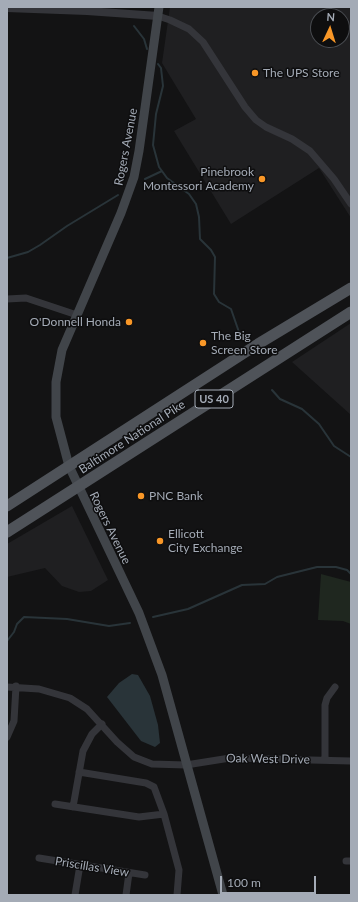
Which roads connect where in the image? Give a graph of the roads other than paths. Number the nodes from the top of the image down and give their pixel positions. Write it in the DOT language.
graph roads {
  1 [pos="7,8"];
  2 [pos="159,12"];
  3 [pos="351,204"];
  4 [pos="351,288"];
  5 [pos="7,299"];
  6 [pos="351,312"];
  7 [pos="76,315"];
  8 [pos="68,466"];
  9 [pos="77,487"];
  10 [pos="7,506"];
  11 [pos="7,532"];
  12 [pos="16,686"];
  13 [pos="7,687"];
  14 [pos="335,687"];
  15 [pos="102,724"];
  16 [pos="7,737"];
  17 [pos="325,760"];
  18 [pos="351,761"];
  19 [pos="186,765"];
  20 [pos="79,772"];
  21 [pos="54,804"];
  22 [pos="73,807"];
  23 [pos="164,814"];
  24 [pos="39,858"];
  25 [pos="80,865"];
  26 [pos="129,873"];
  27 [pos="145,875"];
  28 [pos="75,895"];
  29 [pos="126,895"];
  30 [pos="177,895"];
  31 [pos="223,895"];
  1 -- 2 [label="street"];
  2 -- 3 [label="street"];
  2 -- 7 [label="main road, Rogers Avenue"];
  4 -- 8 [label="main road, Baltimore National Pike / US 40"];
  5 -- 7 [label="street"];
  6 -- 9 [label="main road, Baltimore National Pike / US 40"];
  7 -- 8 [label="main road, Rogers Avenue"];
  8 -- 9 [label="main road, Rogers Avenue"];
  8 -- 10 [label="main road, Baltimore National Pike / US 40"];
  9 -- 11 [label="main road, Baltimore National Pike / US 40"];
  9 -- 19 [label="main road, Rogers Avenue"];
  12 -- 13 [label="street, Oak West Drive"];
  12 -- 15 [label="street, Oak West Drive"];
  12 -- 16 [label="street"];
  14 -- 17 [label="street"];
  15 -- 19 [label="street, Oak West Drive"];
  15 -- 20 [label="street"];
  17 -- 18 [label="street, Oak West Drive"];
  17 -- 19 [label="street, Oak West Drive"];
  19 -- 31 [label="main road, Rogers Avenue"];
  20 -- 22 [label="street"];
  20 -- 23 [label="street"];
  21 -- 22 [label="street"];
  22 -- 23 [label="street"];
  23 -- 30 [label="street"];
  24 -- 25 [label="street, Priscillas View"];
  25 -- 26 [label="street, Priscillas View"];
  25 -- 28 [label="street"];
  26 -- 27 [label="street, Priscillas View"];
  26 -- 29 [label="street"];
}
